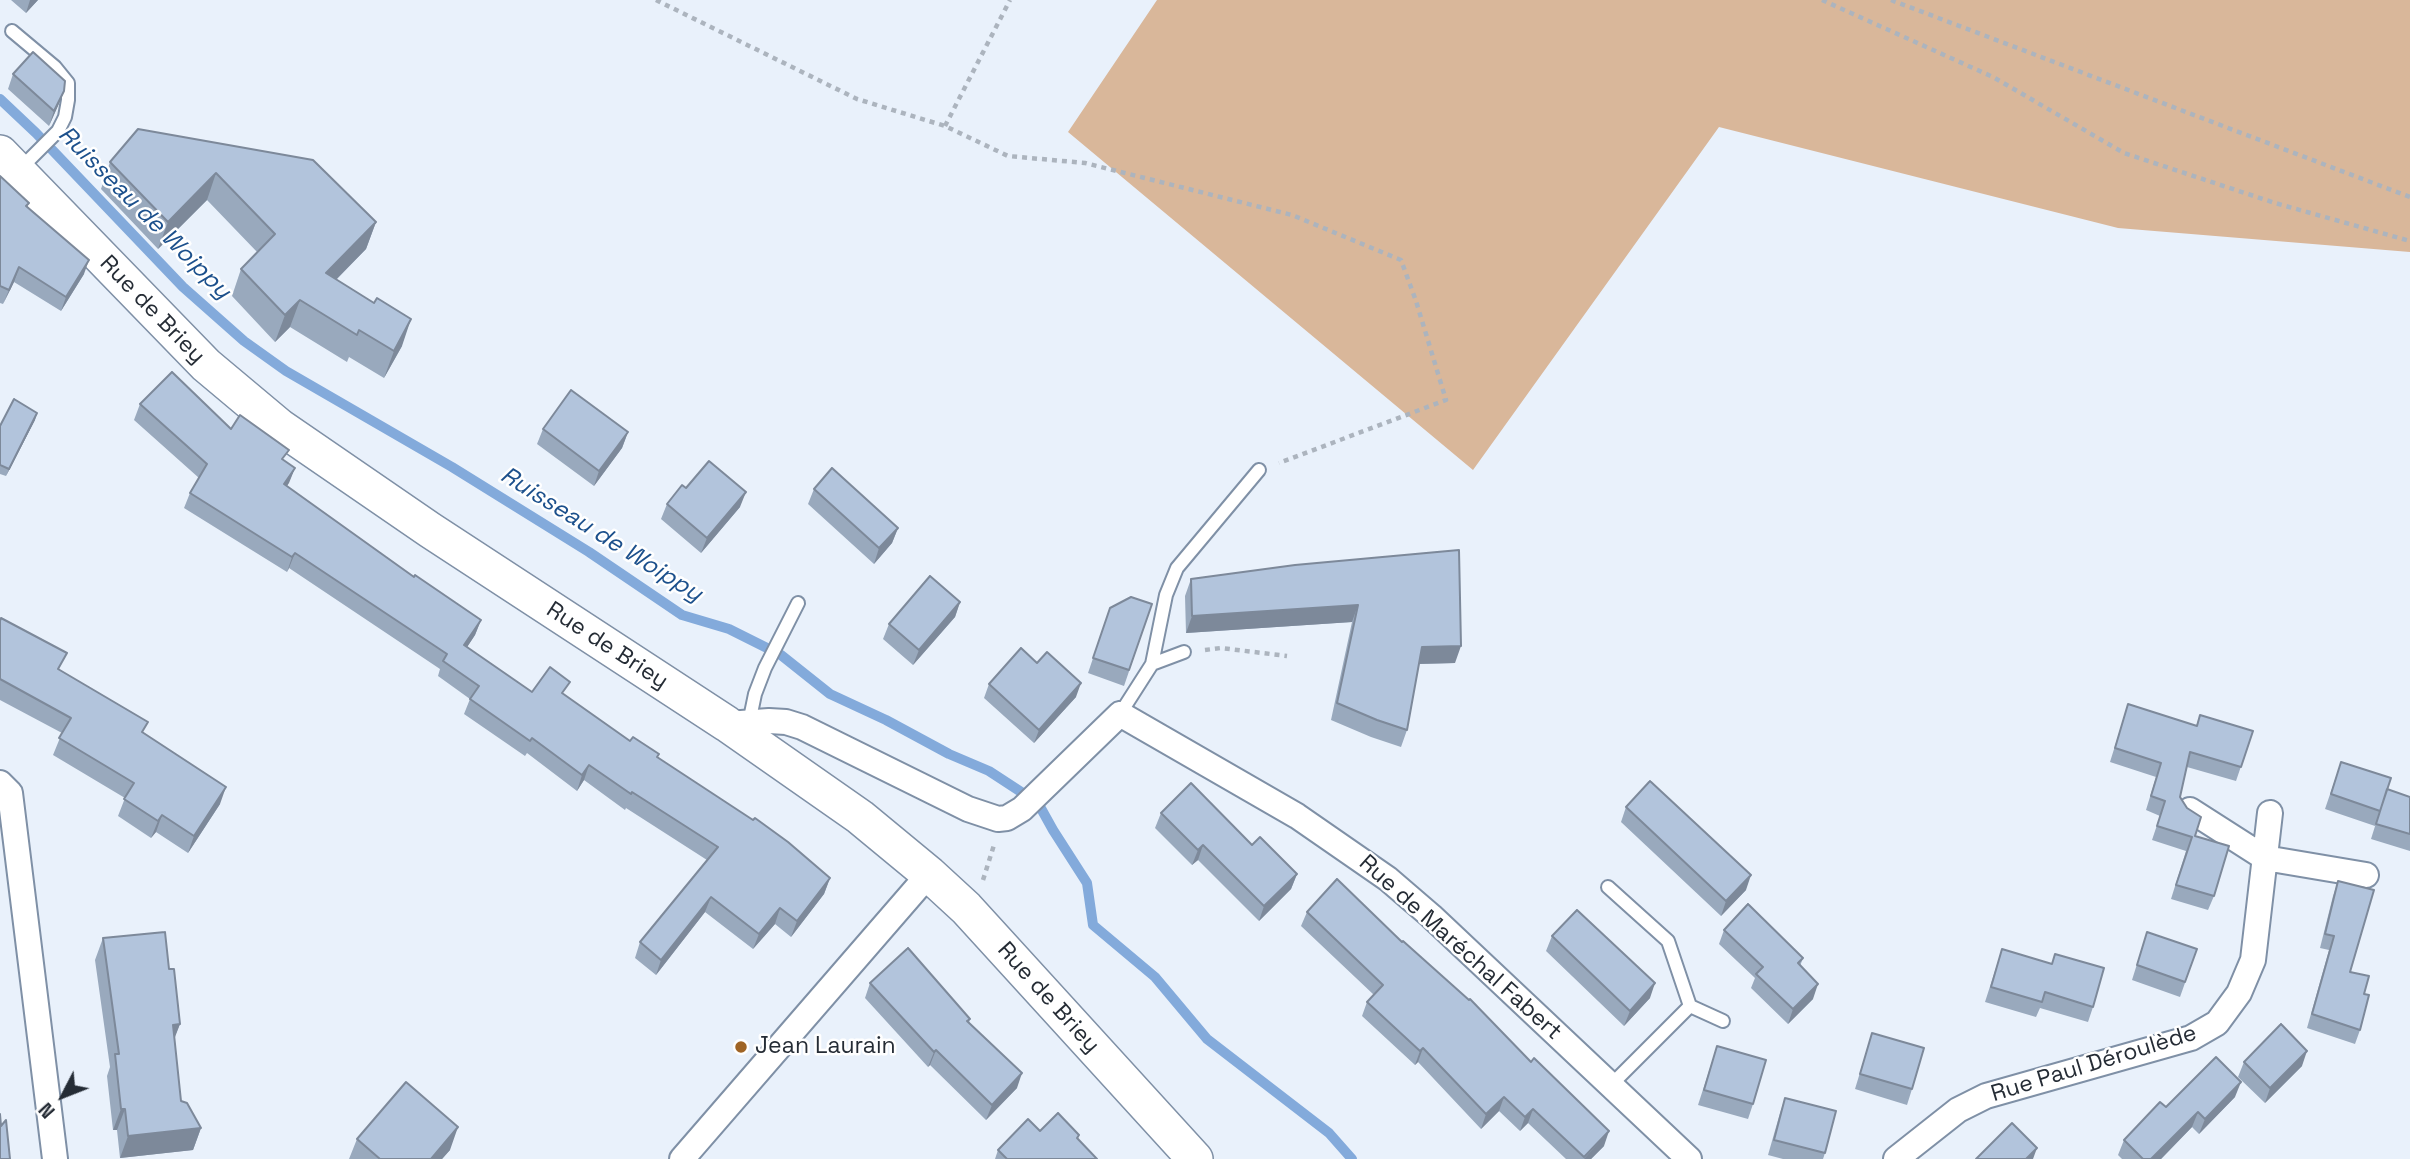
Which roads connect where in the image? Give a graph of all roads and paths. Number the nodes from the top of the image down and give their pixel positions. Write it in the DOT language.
graph roads {
  1 [pos="656,0"];
  2 [pos="1010,0"];
  3 [pos="1822,0"];
  4 [pos="1891,0"];
  5 [pos="12,31"];
  6 [pos="946,126"];
  7 [pos="19,159"];
  8 [pos="2410,197"];
  9 [pos="2410,240"];
  10 [pos="1259,470"];
  11 [pos="798,603"];
  12 [pos="1184,652"];
  13 [pos="1287,656"];
  14 [pos="1152,664"];
  15 [pos="1121,714"];
  16 [pos="738,724"];
  17 [pos="0,783"];
  18 [pos="2190,810"];
  19 [pos="2270,813"];
  20 [pos="2265,858"];
  21 [pos="929,874"];
  22 [pos="2366,875"];
  23 [pos="1608,887"];
  24 [pos="1690,1006"];
  25 [pos="1723,1021"];
  26 [pos="1611,1085"];
  27 [pos="55,1159"];
  28 [pos="682,1159"];
  29 [pos="1195,1159"];
  30 [pos="1689,1159"];
  31 [pos="1896,1159"];
  1 -- 6 [label="path"];
  2 -- 6 [label="path"];
  3 -- 9 [label="path"];
  4 -- 8 [label="path"];
  5 -- 7 [label="lane"];
  6 -- 10 [label="path"];
  7 -- 16 [label="street, Rue de Briey"];
  10 -- 14 [label="lane"];
  11 -- 16 [label="lane"];
  12 -- 13 [label="path"];
  12 -- 14 [label="lane"];
  14 -- 15 [label="lane"];
  15 -- 16 [label="street"];
  15 -- 26 [label="street, Rue de Maréchal Fabert"];
  16 -- 21 [label="street, Rue de Briey"];
  17 -- 27 [label="street"];
  18 -- 20 [label="street"];
  19 -- 20 [label="street, Rue Paul Déroulède"];
  20 -- 22 [label="street"];
  20 -- 31 [label="street, Rue Paul Déroulède"];
  21 -- 28 [label="street"];
  21 -- 29 [label="street, Rue de Briey"];
  23 -- 24 [label="lane"];
  24 -- 25 [label="lane"];
  24 -- 26 [label="lane"];
  26 -- 30 [label="street, Rue de Maréchal Fabert"];
}
